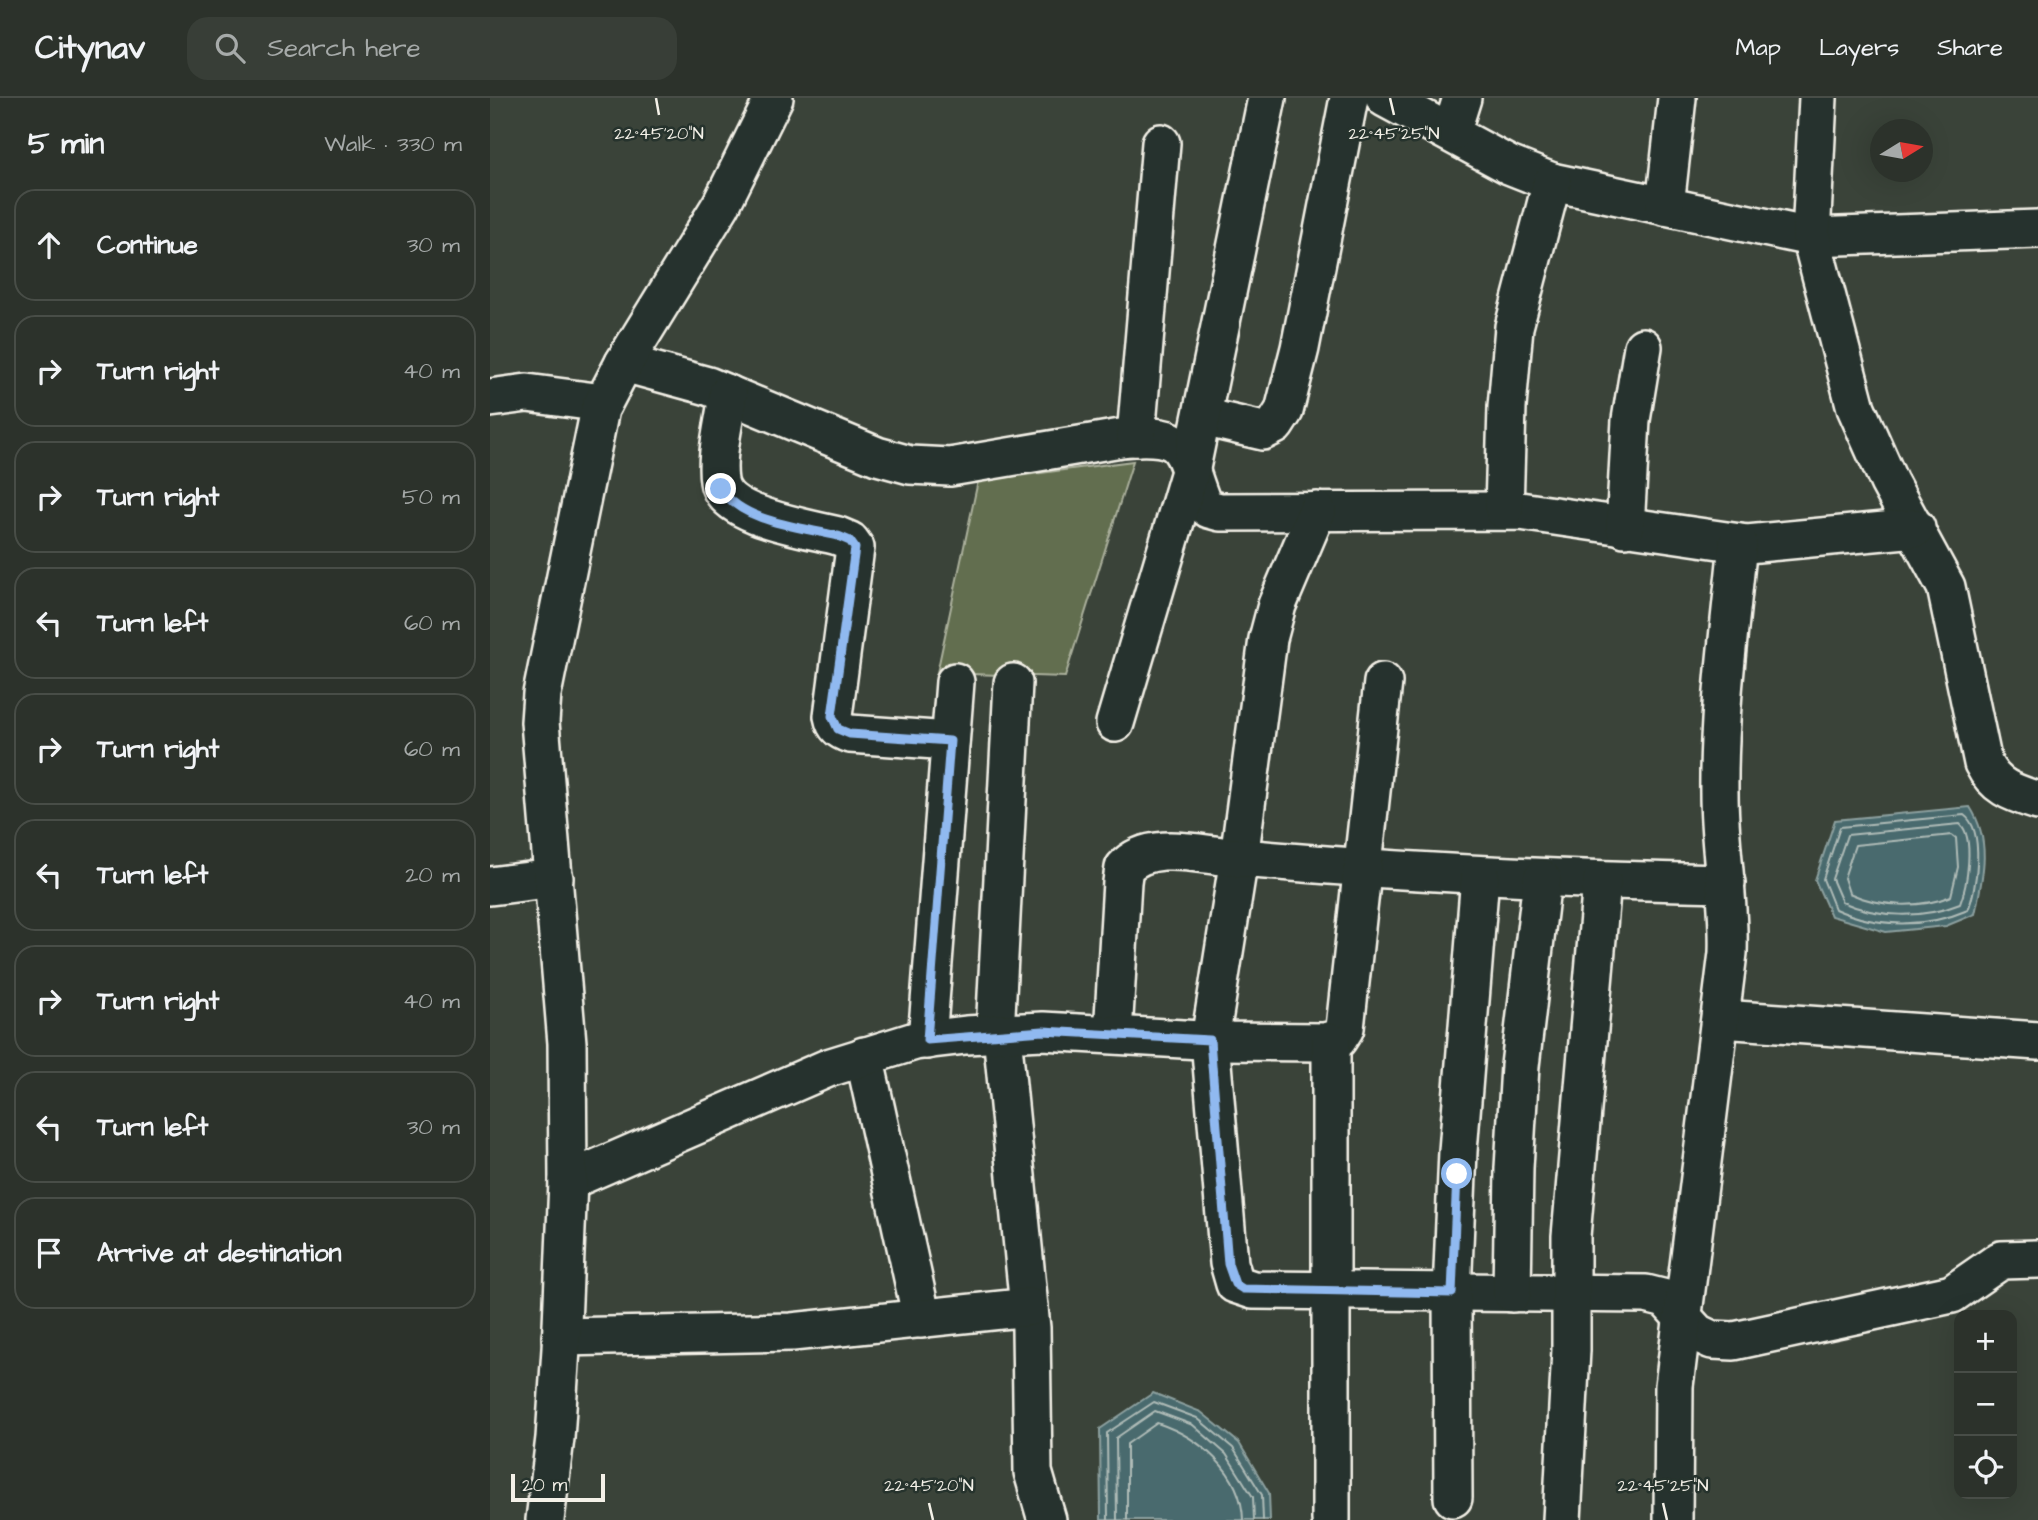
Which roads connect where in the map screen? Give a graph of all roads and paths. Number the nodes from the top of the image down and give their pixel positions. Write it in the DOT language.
graph roads {
  1 [pos="774,98"];
  2 [pos="1267,98"];
  3 [pos="1349,98"];
  4 [pos="1385,98"];
  5 [pos="1462,98"];
  6 [pos="1677,98"];
  7 [pos="1818,98"];
  8 [pos="1451,133"];
  9 [pos="1161,143"];
  10 [pos="1552,182"];
  11 [pos="1665,206"];
  12 [pos="2038,229"];
  13 [pos="1811,237"];
  14 [pos="1643,347"];
  15 [pos="624,363"];
  16 [pos="728,394"];
  17 [pos="490,398"];
  18 [pos="603,403"];
  19 [pos="1202,417"];
  20 [pos="1136,437"];
  21 [pos="1191,468"];
  22 [pos="1504,510"];
  23 [pos="1317,511"];
  24 [pos="1625,528"];
  25 [pos="1916,528"];
  26 [pos="1738,543"];
  27 [pos="955,682"];
  28 [pos="1383,682"];
  29 [pos="1013,683"];
  30 [pos="1115,723"];
  31 [pos="950,741"];
  32 [pos="2038,801"];
  33 [pos="1239,858"];
  34 [pos="1362,869"];
  35 [pos="1480,876"];
  36 [pos="554,878"];
  37 [pos="1542,879"];
  38 [pos="1602,881"];
  39 [pos="1726,883"];
  40 [pos="490,886"];
  41 [pos="1721,1019"];
  42 [pos="998,1034"];
  43 [pos="1113,1034"];
  44 [pos="927,1040"];
  45 [pos="1210,1040"];
  46 [pos="2038,1041"];
  47 [pos="1331,1042"];
  48 [pos="864,1056"];
  49 [pos="568,1181"];
  50 [pos="2038,1259"];
  51 [pos="1331,1291"];
  52 [pos="1452,1293"];
  53 [pos="1512,1293"];
  54 [pos="1570,1293"];
  55 [pos="1029,1307"];
  56 [pos="1681,1315"];
  57 [pos="922,1319"];
  58 [pos="561,1337"];
  59 [pos="1453,1498"];
  60 [pos="545,1520"];
  61 [pos="1047,1520"];
  62 [pos="1331,1520"];
  63 [pos="1562,1520"];
  64 [pos="1673,1520"];
  1 -- 15 [label="street"];
  2 -- 19 [label="street"];
  3 -- 19 [label="street"];
  4 -- 8 [label="street"];
  5 -- 8 [label="street"];
  6 -- 11 [label="street"];
  7 -- 13 [label="street"];
  8 -- 10 [label="street"];
  9 -- 20 [label="street"];
  10 -- 11 [label="street"];
  10 -- 22 [label="street"];
  11 -- 13 [label="street"];
  12 -- 13 [label="street"];
  13 -- 25 [label="street"];
  14 -- 24 [label="street"];
  15 -- 16 [label="street"];
  15 -- 18 [label="street"];
  16 -- 20 [label="street"];
  16 -- 31 [label="street"];
  17 -- 18 [label="street"];
  18 -- 36 [label="street"];
  19 -- 21 [label="street"];
  20 -- 21 [label="street"];
  21 -- 23 [label="street"];
  21 -- 30 [label="street"];
  22 -- 23 [label="street"];
  22 -- 24 [label="street"];
  23 -- 33 [label="street"];
  24 -- 26 [label="street"];
  25 -- 26 [label="street"];
  25 -- 32 [label="street"];
  26 -- 39 [label="street"];
  27 -- 31 [label="street"];
  28 -- 34 [label="street"];
  29 -- 42 [label="street"];
  31 -- 44 [label="street"];
  33 -- 34 [label="street"];
  33 -- 43 [label="street"];
  33 -- 45 [label="street"];
  34 -- 35 [label="street"];
  34 -- 47 [label="street"];
  35 -- 37 [label="street"];
  35 -- 52 [label="street"];
  36 -- 40 [label="street"];
  36 -- 49 [label="street"];
  37 -- 38 [label="street"];
  37 -- 53 [label="street"];
  38 -- 39 [label="street"];
  38 -- 54 [label="street"];
  39 -- 41 [label="street"];
  41 -- 46 [label="street"];
  41 -- 56 [label="street"];
  42 -- 43 [label="street"];
  42 -- 44 [label="street"];
  42 -- 55 [label="street"];
  43 -- 45 [label="street"];
  44 -- 48 [label="street"];
  45 -- 47 [label="street"];
  45 -- 51 [label="street"];
  47 -- 51 [label="street"];
  48 -- 49 [label="street"];
  48 -- 57 [label="street"];
  49 -- 58 [label="street"];
  50 -- 56 [label="street"];
  51 -- 52 [label="street"];
  51 -- 62 [label="street"];
  52 -- 53 [label="street"];
  52 -- 59 [label="street"];
  53 -- 54 [label="street"];
  54 -- 56 [label="street"];
  54 -- 63 [label="street"];
  55 -- 57 [label="street"];
  55 -- 61 [label="street"];
  56 -- 64 [label="street"];
  57 -- 58 [label="street"];
  58 -- 60 [label="street"];
}
